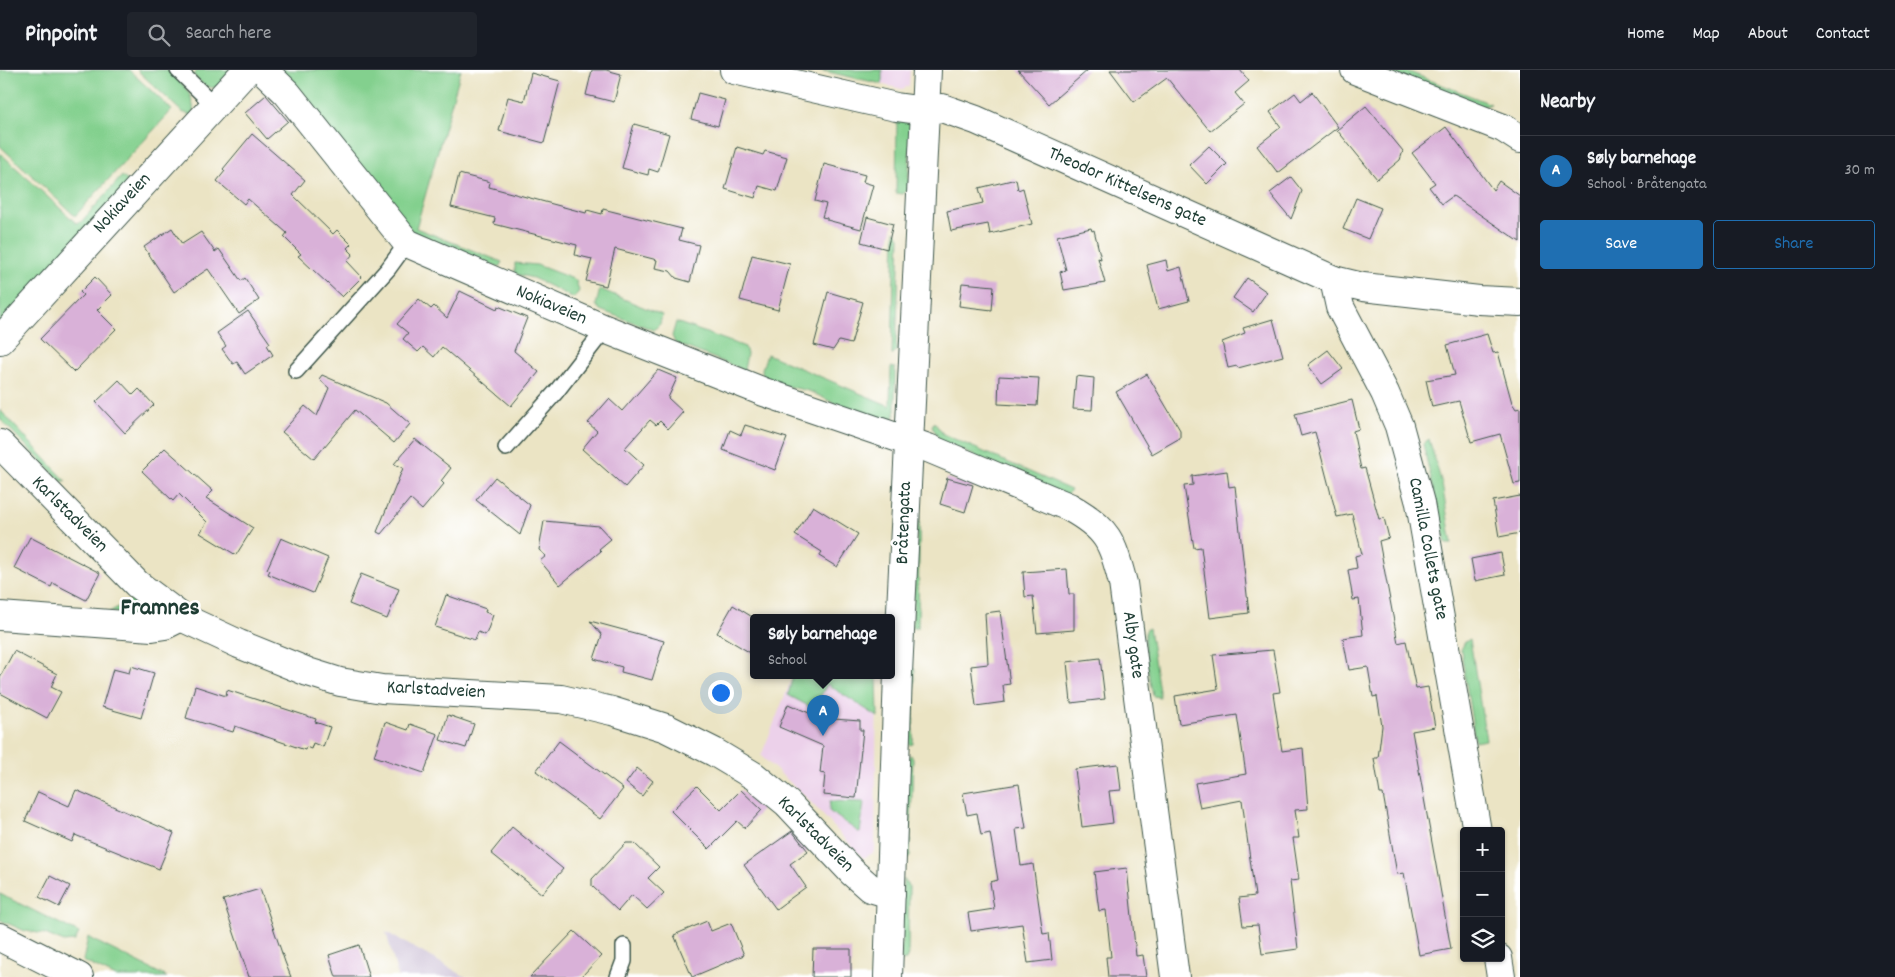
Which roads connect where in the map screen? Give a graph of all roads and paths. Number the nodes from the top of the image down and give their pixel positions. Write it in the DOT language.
graph roads {
  1 [pos="178,70"];
  2 [pos="247,70"];
  3 [pos="263,70"];
  4 [pos="734,70"];
  5 [pos="927,70"];
  6 [pos="1355,70"];
  7 [pos="214,105"];
  8 [pos="925,111"];
  9 [pos="1520,139"];
  10 [pos="407,244"];
  11 [pos="1334,280"];
  12 [pos="1520,302"];
  13 [pos="605,329"];
  14 [pos="0,340"];
  15 [pos="296,371"];
  16 [pos="908,441"];
  17 [pos="0,444"];
  18 [pos="506,448"];
  19 [pos="0,616"];
  20 [pos="181,617"];
  21 [pos="1475,827"];
  22 [pos="892,894"];
  23 [pos="0,937"];
  24 [pos="624,946"];
  25 [pos="1499,962"];
  26 [pos="79,977"];
  27 [pos="618,977"];
  28 [pos="888,977"];
  29 [pos="1175,977"];
  30 [pos="1501,977"];
  1 -- 7 [label="lane"];
  2 -- 7 [label="street, Nokiaveien"];
  3 -- 10 [label="street, Nokiaveien"];
  4 -- 8 [label="street, Theodor Kittelsens gate"];
  5 -- 8 [label="street, Bråtengata"];
  6 -- 9 [label="street"];
  7 -- 14 [label="street, Nokiaveien"];
  8 -- 11 [label="street, Theodor Kittelsens gate"];
  8 -- 16 [label="street, Bråtengata"];
  10 -- 13 [label="street, Nokiaveien"];
  10 -- 15 [label="lane"];
  11 -- 12 [label="street, Theodor Kittelsens gate"];
  11 -- 21 [label="street, Camilla Collets gate"];
  13 -- 16 [label="street, Nokiaveien"];
  13 -- 18 [label="lane"];
  16 -- 22 [label="street, Bråtengata"];
  16 -- 29 [label="street, Alby gate"];
  17 -- 20 [label="street, Karlstadveien"];
  19 -- 20 [label="street"];
  20 -- 22 [label="street, Karlstadveien"];
  22 -- 28 [label="street, Bråtengata"];
  23 -- 26 [label="street"];
  24 -- 27 [label="lane"];
  25 -- 30 [label="street"];
}
